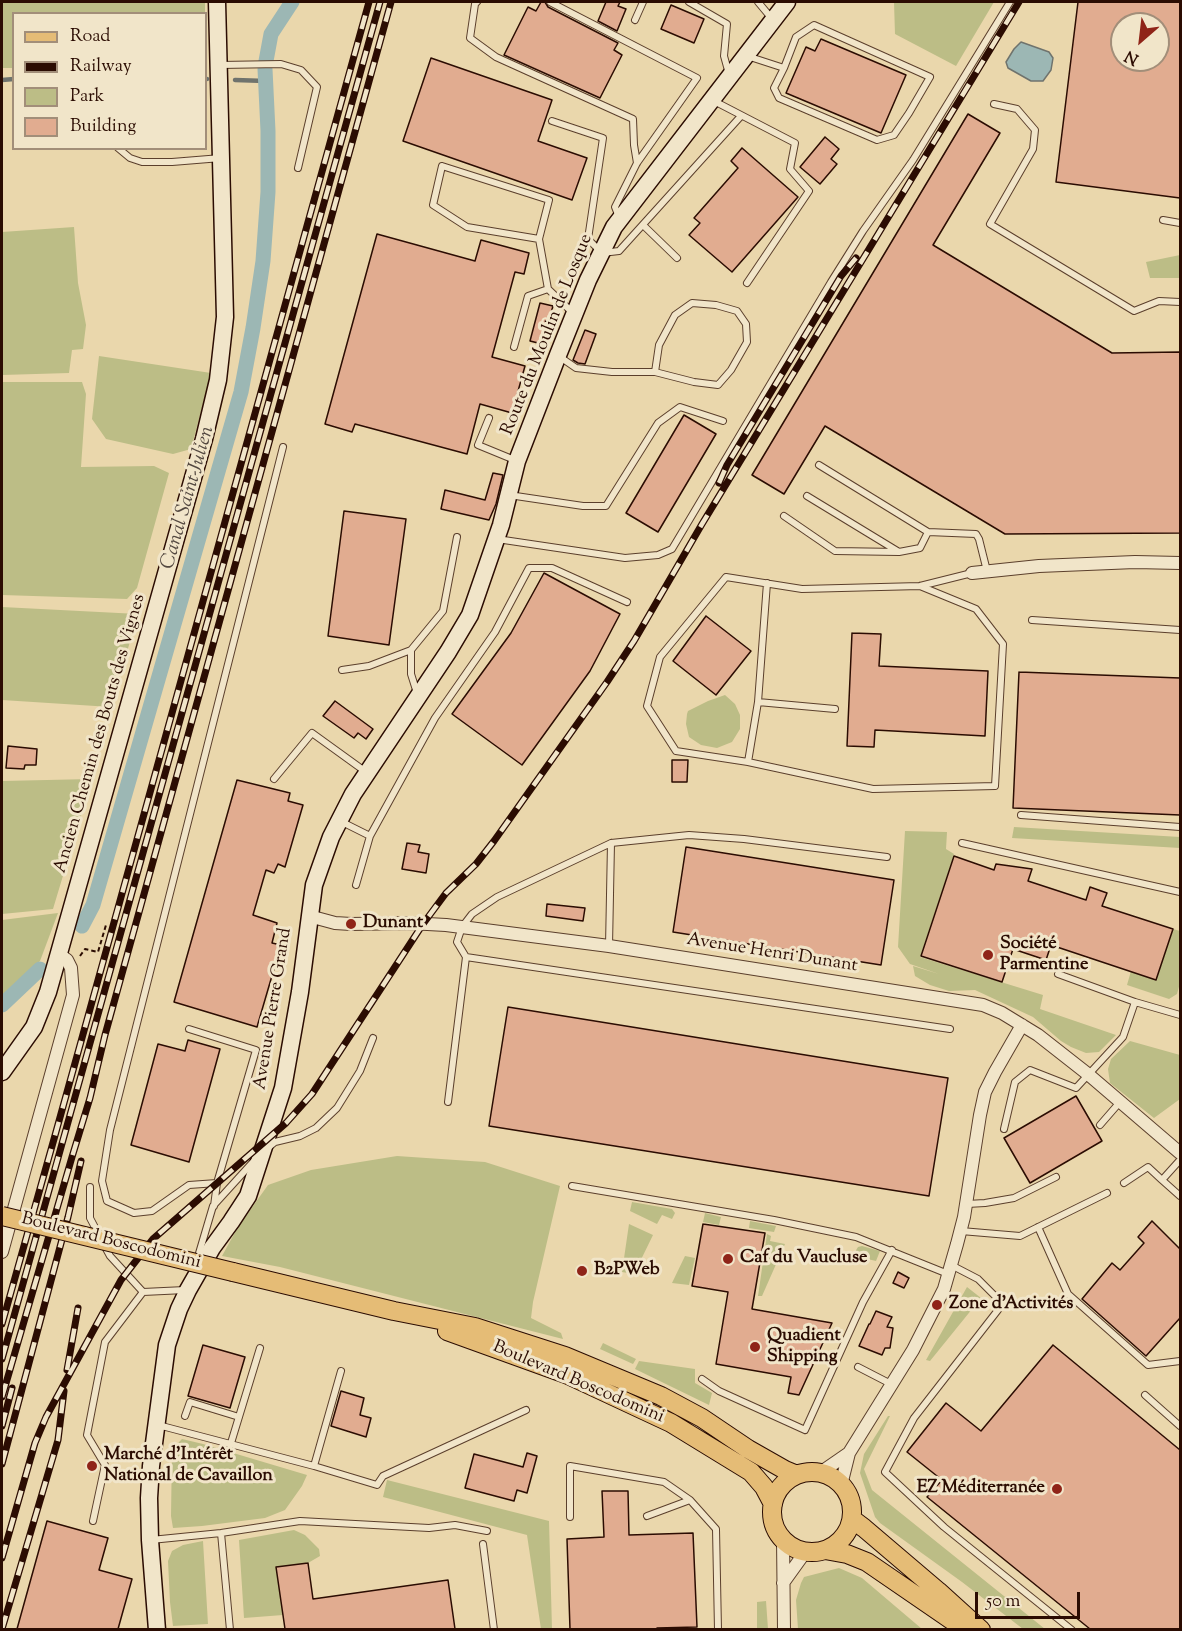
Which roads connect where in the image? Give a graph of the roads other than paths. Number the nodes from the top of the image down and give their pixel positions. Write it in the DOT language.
graph roads {
  1 [pos="218,2"];
  2 [pos="477,2"];
  3 [pos="550,2"];
  4 [pos="643,2"];
  5 [pos="689,2"];
  6 [pos="758,2"];
  7 [pos="787,2"];
  8 [pos="1010,2"];
  9 [pos="635,20"];
  10 [pos="773,20"];
  11 [pos="746,55"];
  12 [pos="219,65"];
  13 [pos="784,68"];
  14 [pos="730,76"];
  15 [pos="711,100"];
  16 [pos="994,104"];
  17 [pos="741,116"];
  18 [pos="552,121"];
  19 [pos="120,150"];
  20 [pos="221,158"];
  21 [pos="637,164"];
  22 [pos="298,168"];
  23 [pos="620,219"];
  24 [pos="1162,220"];
  25 [pos="1180,223"];
  26 [pos="643,225"];
  27 [pos="539,239"];
  28 [pos="602,253"];
  29 [pos="676,258"];
  30 [pos="747,283"];
  31 [pos="548,289"];
  32 [pos="1180,302"];
  33 [pos="574,314"];
  34 [pos="514,347"];
  35 [pos="558,355"];
  36 [pos="655,372"];
  37 [pos="489,418"];
  38 [pos="723,421"];
  39 [pos="283,447"];
  40 [pos="517,461"];
  41 [pos="819,465"];
  42 [pos="508,495"];
  43 [pos="807,496"];
  44 [pos="784,516"];
  45 [pos="928,531"];
  46 [pos="498,532"];
  47 [pos="457,537"];
  48 [pos="899,552"];
  49 [pos="1180,563"];
  50 [pos="987,571"];
  51 [pos="972,573"];
  52 [pos="767,583"];
  53 [pos="920,586"];
  54 [pos="627,602"];
  55 [pos="1032,620"];
  56 [pos="1180,630"];
  57 [pos="411,650"];
  58 [pos="342,670"];
  59 [pos="418,696"];
  60 [pos="758,702"];
  61 [pos="835,709"];
  62 [pos="748,762"];
  63 [pos="367,773"];
  64 [pos="274,779"];
  65 [pos="1021,815"];
  66 [pos="339,820"];
  67 [pos="1180,826"];
  68 [pos="370,836"];
  69 [pos="611,843"];
  70 [pos="962,843"];
  71 [pos="887,857"];
  72 [pos="356,885"];
  73 [pos="1180,892"];
  74 [pos="309,916"];
  75 [pos="462,927"];
  76 [pos="609,946"];
  77 [pos="60,955"];
  78 [pos="466,957"];
  79 [pos="1058,974"];
  80 [pos="1135,1002"];
  81 [pos="1180,1015"];
  82 [pos="1022,1025"];
  83 [pos="189,1029"];
  84 [pos="950,1029"];
  85 [pos="373,1038"];
  86 [pos="2,1072"];
  87 [pos="1089,1075"];
  88 [pos="448,1102"];
  89 [pos="1120,1102"];
  90 [pos="1100,1125"];
  91 [pos="1004,1129"];
  92 [pos="1180,1153"];
  93 [pos="261,1154"];
  94 [pos="1180,1160"];
  95 [pos="1056,1177"];
  96 [pos="1162,1180"];
  97 [pos="1124,1183"];
  98 [pos="217,1184"];
  99 [pos="572,1186"];
  100 [pos="90,1187"];
  101 [pos="1107,1193"];
  102 [pos="1180,1196"];
  103 [pos="966,1204"];
  104 [pos="213,1206"];
  105 [pos="2,1216"];
  106 [pos="1038,1227"];
  107 [pos="961,1231"];
  108 [pos="892,1250"];
  109 [pos="2,1252"];
  110 [pos="950,1270"];
  111 [pos="188,1290"];
  112 [pos="143,1293"];
  113 [pos="394,1311"];
  114 [pos="260,1348"];
  115 [pos="1180,1361"];
  116 [pos="858,1367"];
  117 [pos="341,1371"];
  118 [pos="702,1379"];
  119 [pos="892,1385"];
  120 [pos="1144,1395"];
  121 [pos="526,1410"];
  122 [pos="185,1416"];
  123 [pos="239,1417"];
  124 [pos="157,1424"];
  125 [pos="1180,1426"];
  126 [pos="231,1443"];
  127 [pos="849,1453"];
  128 [pos="314,1466"];
  129 [pos="820,1473"];
  130 [pos="797,1475"];
  131 [pos="842,1485"];
  132 [pos="690,1500"];
  133 [pos="773,1504"];
  134 [pos="647,1516"];
  135 [pos="570,1517"];
  136 [pos="852,1519"];
  137 [pos="93,1521"];
  138 [pos="487,1531"];
  139 [pos="221,1533"];
  140 [pos="783,1539"];
  141 [pos="150,1540"];
  142 [pos="483,1544"];
  143 [pos="825,1550"];
  144 [pos="806,1551"];
  145 [pos="783,1583"];
  146 [pos="157,1629"];
  147 [pos="230,1629"];
  148 [pos="494,1629"];
  149 [pos="718,1629"];
  150 [pos="784,1629"];
  151 [pos="966,1629"];
  152 [pos="981,1629"];
  153 [pos="1072,1629"];
  1 -- 12 [label="street, Ancien Chemin des Bouts des Vignes"];
  2 -- 21 [label="lane"];
  3 -- 21 [label="lane"];
  4 -- 9 [label="lane"];
  5 -- 14 [label="lane"];
  6 -- 10 [label="lane"];
  7 -- 10 [label="street, Route du Moulin de Losque"];
  8 -- 46 [label="lane"];
  10 -- 11 [label="street, Route du Moulin de Losque"];
  11 -- 13 [label="lane"];
  11 -- 14 [label="street, Route du Moulin de Losque"];
  12 -- 20 [label="street, Ancien Chemin des Bouts des Vignes"];
  12 -- 22 [label="lane"];
  13 -- 13 [label="lane"];
  14 -- 15 [label="street, Route du Moulin de Losque"];
  15 -- 17 [label="lane"];
  15 -- 23 [label="street, Route du Moulin de Losque"];
  16 -- 32 [label="lane"];
  17 -- 26 [label="lane"];
  17 -- 30 [label="lane"];
  18 -- 28 [label="lane"];
  19 -- 20 [label="lane"];
  20 -- 77 [label="street, Ancien Chemin des Bouts des Vignes"];
  21 -- 23 [label="lane"];
  23 -- 28 [label="street, Route du Moulin de Losque"];
  24 -- 25 [label="lane"];
  26 -- 28 [label="lane"];
  26 -- 29 [label="lane"];
  27 -- 27 [label="lane"];
  27 -- 31 [label="lane"];
  28 -- 33 [label="street, Route du Moulin de Losque"];
  31 -- 33 [label="lane"];
  31 -- 34 [label="lane"];
  33 -- 35 [label="street, Route du Moulin de Losque"];
  35 -- 36 [label="lane"];
  35 -- 40 [label="street, Route du Moulin de Losque"];
  36 -- 36 [label="lane"];
  37 -- 40 [label="lane"];
  38 -- 42 [label="lane"];
  39 -- 98 [label="lane"];
  40 -- 42 [label="street, Route du Moulin de Losque"];
  41 -- 45 [label="lane"];
  42 -- 46 [label="street, Route du Moulin de Losque"];
  43 -- 48 [label="lane"];
  44 -- 48 [label="lane"];
  45 -- 48 [label="lane"];
  45 -- 50 [label="lane"];
  46 -- 59 [label="street, Avenue Pierre Grand"];
  47 -- 57 [label="lane"];
  49 -- 50 [label="street"];
  50 -- 51 [label="street"];
  51 -- 53 [label="lane"];
  52 -- 53 [label="lane"];
  52 -- 60 [label="lane"];
  52 -- 62 [label="lane"];
  53 -- 62 [label="lane"];
  54 -- 68 [label="lane"];
  55 -- 56 [label="lane"];
  57 -- 58 [label="lane"];
  57 -- 59 [label="lane"];
  59 -- 63 [label="street, Avenue Pierre Grand"];
  60 -- 61 [label="lane"];
  60 -- 62 [label="lane"];
  63 -- 64 [label="lane"];
  63 -- 66 [label="street, Avenue Pierre Grand"];
  65 -- 67 [label="lane"];
  66 -- 68 [label="lane"];
  66 -- 74 [label="street, Avenue Pierre Grand"];
  68 -- 72 [label="lane"];
  69 -- 71 [label="lane"];
  69 -- 75 [label="lane"];
  69 -- 76 [label="lane"];
  70 -- 73 [label="lane"];
  74 -- 75 [label="street, Avenue Henri Dunant"];
  74 -- 93 [label="street, Avenue Pierre Grand"];
  75 -- 76 [label="street, Avenue Henri Dunant"];
  75 -- 78 [label="lane"];
  76 -- 82 [label="street, Avenue Henri Dunant"];
  77 -- 86 [label="street, Ancien Chemin des Bouts des Vignes"];
  77 -- 109 [label="street"];
  78 -- 84 [label="lane"];
  78 -- 88 [label="lane"];
  79 -- 80 [label="lane"];
  80 -- 81 [label="lane"];
  80 -- 87 [label="lane"];
  82 -- 87 [label="street, Avenue Henri Dunant"];
  82 -- 103 [label="street"];
  83 -- 98 [label="lane"];
  85 -- 93 [label="lane"];
  87 -- 89 [label="street, Avenue Henri Dunant"];
  87 -- 91 [label="lane"];
  89 -- 90 [label="lane"];
  89 -- 92 [label="street, Avenue Henri Dunant"];
  93 -- 104 [label="lane"];
  93 -- 111 [label="street, Avenue Pierre Grand"];
  94 -- 96 [label="lane"];
  95 -- 103 [label="lane"];
  96 -- 97 [label="lane"];
  96 -- 102 [label="lane"];
  98 -- 104 [label="lane"];
  99 -- 108 [label="lane"];
  100 -- 112 [label="lane"];
  101 -- 106 [label="lane"];
  103 -- 107 [label="street"];
  104 -- 111 [label="lane"];
  105 -- 113 [label="main road, Boulevard Boscodomini, bridge"];
  106 -- 107 [label="lane"];
  106 -- 115 [label="lane"];
  107 -- 110 [label="street"];
  108 -- 110 [label="lane"];
  108 -- 118 [label="lane"];
  110 -- 119 [label="street"];
  110 -- 153 [label="lane"];
  111 -- 112 [label="lane"];
  111 -- 124 [label="street, Avenue Pierre Grand"];
  112 -- 137 [label="lane"];
  113 -- 130 [label="main road, Boulevard Boscodomini"];
  113 -- 133 [label="main road, Boulevard Boscodomini"];
  114 -- 123 [label="lane"];
  116 -- 119 [label="lane"];
  117 -- 128 [label="lane"];
  119 -- 127 [label="street"];
  120 -- 125 [label="lane"];
  121 -- 128 [label="lane"];
  122 -- 123 [label="lane"];
  123 -- 126 [label="lane"];
  124 -- 126 [label="lane"];
  124 -- 141 [label="street, Avenue Pierre Grand"];
  126 -- 128 [label="lane"];
  127 -- 129 [label="street"];
  127 -- 131 [label="street"];
  129 -- 130 [label="main road"];
  129 -- 131 [label="main road"];
  130 -- 133 [label="main road"];
  131 -- 136 [label="main road"];
  132 -- 134 [label="lane"];
  132 -- 135 [label="lane"];
  132 -- 149 [label="lane"];
  133 -- 140 [label="main road"];
  136 -- 143 [label="main road"];
  136 -- 152 [label="main road"];
  138 -- 139 [label="lane"];
  139 -- 141 [label="lane"];
  139 -- 147 [label="lane"];
  140 -- 144 [label="main road"];
  140 -- 145 [label="street"];
  141 -- 146 [label="street, Avenue Pierre Grand"];
  142 -- 148 [label="lane"];
  143 -- 144 [label="main road"];
  143 -- 151 [label="main road"];
  144 -- 145 [label="street"];
  145 -- 150 [label="street"];
}
